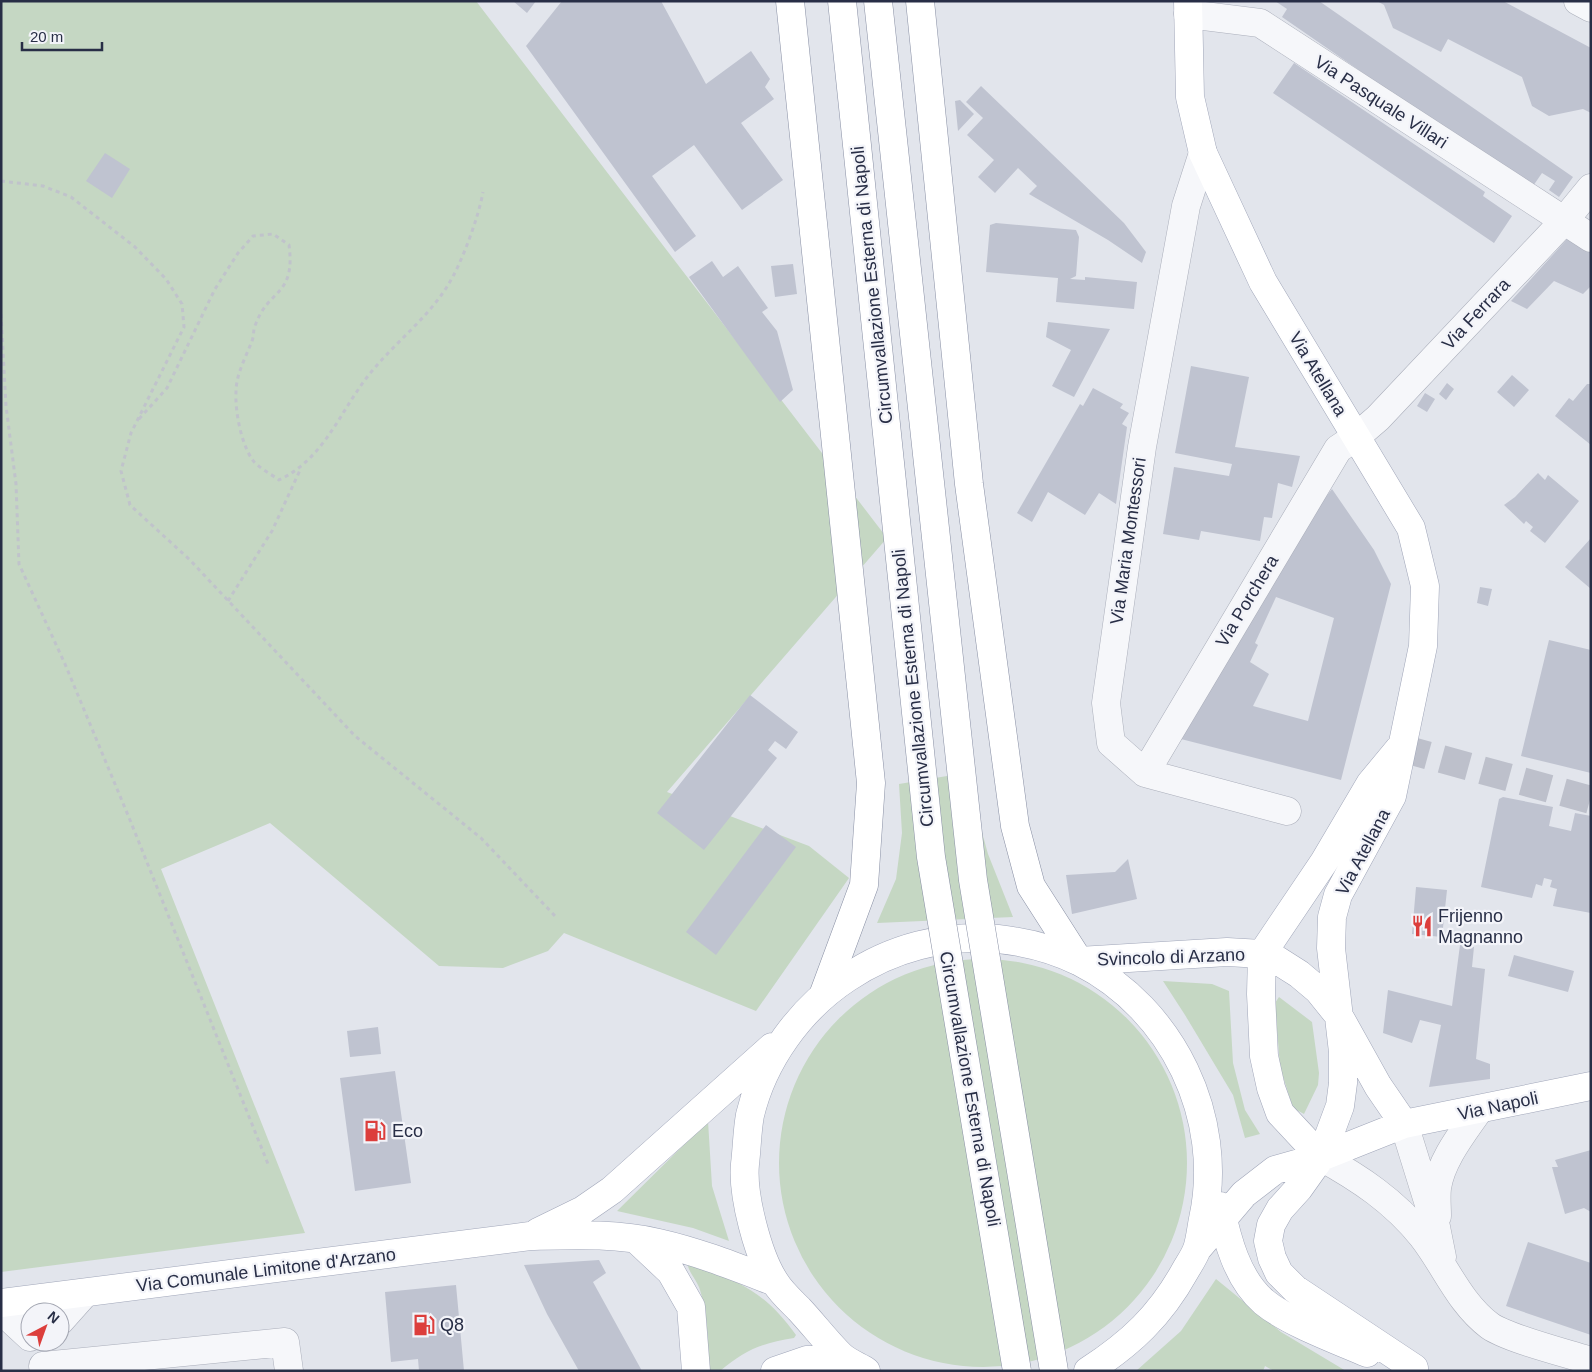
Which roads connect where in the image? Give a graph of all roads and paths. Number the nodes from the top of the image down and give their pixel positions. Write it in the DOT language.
graph roads {
  1 [pos="790,1"];
  2 [pos="842,1"];
  3 [pos="878,1"];
  4 [pos="920,1"];
  5 [pos="1578,1"];
  6 [pos="1188,8"];
  7 [pos="1591,8"];
  8 [pos="1203,152"];
  9 [pos="1,181"];
  10 [pos="1591,188"];
  11 [pos="483,192"];
  12 [pos="1563,222"];
  13 [pos="1591,238"];
  14 [pos="1,314"];
  15 [pos="1,402"];
  16 [pos="6,406"];
  17 [pos="135,423"];
  18 [pos="1356,437"];
  19 [pos="302,465"];
  20 [pos="228,601"];
  21 [pos="1400,748"];
  22 [pos="1146,773"];
  23 [pos="1287,811"];
  24 [pos="556,916"];
  25 [pos="1262,954"];
  26 [pos="1080,961"];
  27 [pos="824,993"];
  28 [pos="1340,1016"];
  29 [pos="791,1031"];
  30 [pos="1591,1086"];
  31 [pos="1478,1110"];
  32 [pos="1203,1122"];
  33 [pos="1404,1124"];
  34 [pos="1321,1156"];
  35 [pos="268,1164"];
  36 [pos="1223,1220"];
  37 [pos="1436,1227"];
  38 [pos="530,1236"];
  39 [pos="637,1240"];
  40 [pos="1197,1249"];
  41 [pos="1444,1268"];
  42 [pos="774,1282"];
  43 [pos="85,1293"];
  44 [pos="1,1303"];
  45 [pos="1,1310"];
  46 [pos="70,1310"];
  47 [pos="20,1330"];
  48 [pos="70,1351"];
  49 [pos="1591,1361"];
  50 [pos="847,1364"];
  51 [pos="1420,1369"];
  52 [pos="289,1371"];
  53 [pos="696,1371"];
  54 [pos="775,1371"];
  55 [pos="866,1371"];
  56 [pos="1017,1371"];
  57 [pos="1054,1371"];
  58 [pos="1088,1371"];
  1 -- 27 [label="main road"];
  2 -- 56 [label="main road, Circumvallazione Esterna di Napoli, bridge"];
  3 -- 57 [label="main road, Circumvallazione Esterna di Napoli, bridge"];
  4 -- 26 [label="main road"];
  5 -- 7 [label="street"];
  6 -- 8 [label="main road, Via Atellana"];
  6 -- 12 [label="street, Via Pasquale Villari"];
  8 -- 18 [label="main road, Via Atellana"];
  8 -- 22 [label="street, Via Maria Montessori"];
  9 -- 17 [label="path"];
  10 -- 12 [label="street, Via Ferrara"];
  11 -- 19 [label="path"];
  12 -- 13 [label="street, Via Pasquale Villari"];
  12 -- 18 [label="street, Via Ferrara"];
  14 -- 16 [label="path"];
  15 -- 16 [label="path"];
  16 -- 35 [label="path"];
  17 -- 19 [label="path"];
  17 -- 20 [label="path"];
  18 -- 21 [label="main road, Via Atellana"];
  18 -- 22 [label="street, Via Porchera"];
  19 -- 20 [label="path"];
  20 -- 24 [label="path"];
  21 -- 25 [label="main road, Via Atellana"];
  21 -- 28 [label="main road, Via Atellana"];
  22 -- 23 [label="street, Via Maria Montessori"];
  25 -- 26 [label="main road, Svincolo di Arzano"];
  25 -- 28 [label="main road, Via Atellana"];
  25 -- 34 [label="main road"];
  26 -- 27 [label="main road"];
  26 -- 32 [label="main road"];
  27 -- 29 [label="main road"];
  28 -- 33 [label="main road, Via Atellana"];
  28 -- 34 [label="main road, Via Atellana"];
  29 -- 38 [label="main road"];
  29 -- 42 [label="main road"];
  30 -- 31 [label="main road, Via Napoli"];
  31 -- 33 [label="main road, Via Napoli"];
  31 -- 37 [label="street"];
  32 -- 36 [label="main road"];
  32 -- 40 [label="main road"];
  33 -- 34 [label="main road, Via Napoli"];
  33 -- 37 [label="street"];
  34 -- 36 [label="main road"];
  34 -- 41 [label="street"];
  34 -- 51 [label="main road, Via Atellana"];
  36 -- 40 [label="main road"];
  36 -- 51 [label="main road"];
  37 -- 41 [label="street"];
  38 -- 39 [label="main road"];
  38 -- 43 [label="main road, Via Comunale Limitone d'Arzano"];
  39 -- 42 [label="main road"];
  39 -- 53 [label="main road"];
  40 -- 58 [label="main road"];
  41 -- 49 [label="street"];
  42 -- 50 [label="main road"];
  43 -- 44 [label="main road, Via Comunale Limitone d'Arzano"];
  43 -- 46 [label="street"];
  45 -- 47 [label="street"];
  48 -- 52 [label="street"];
  50 -- 54 [label="main road"];
  50 -- 55 [label="main road"];
}
